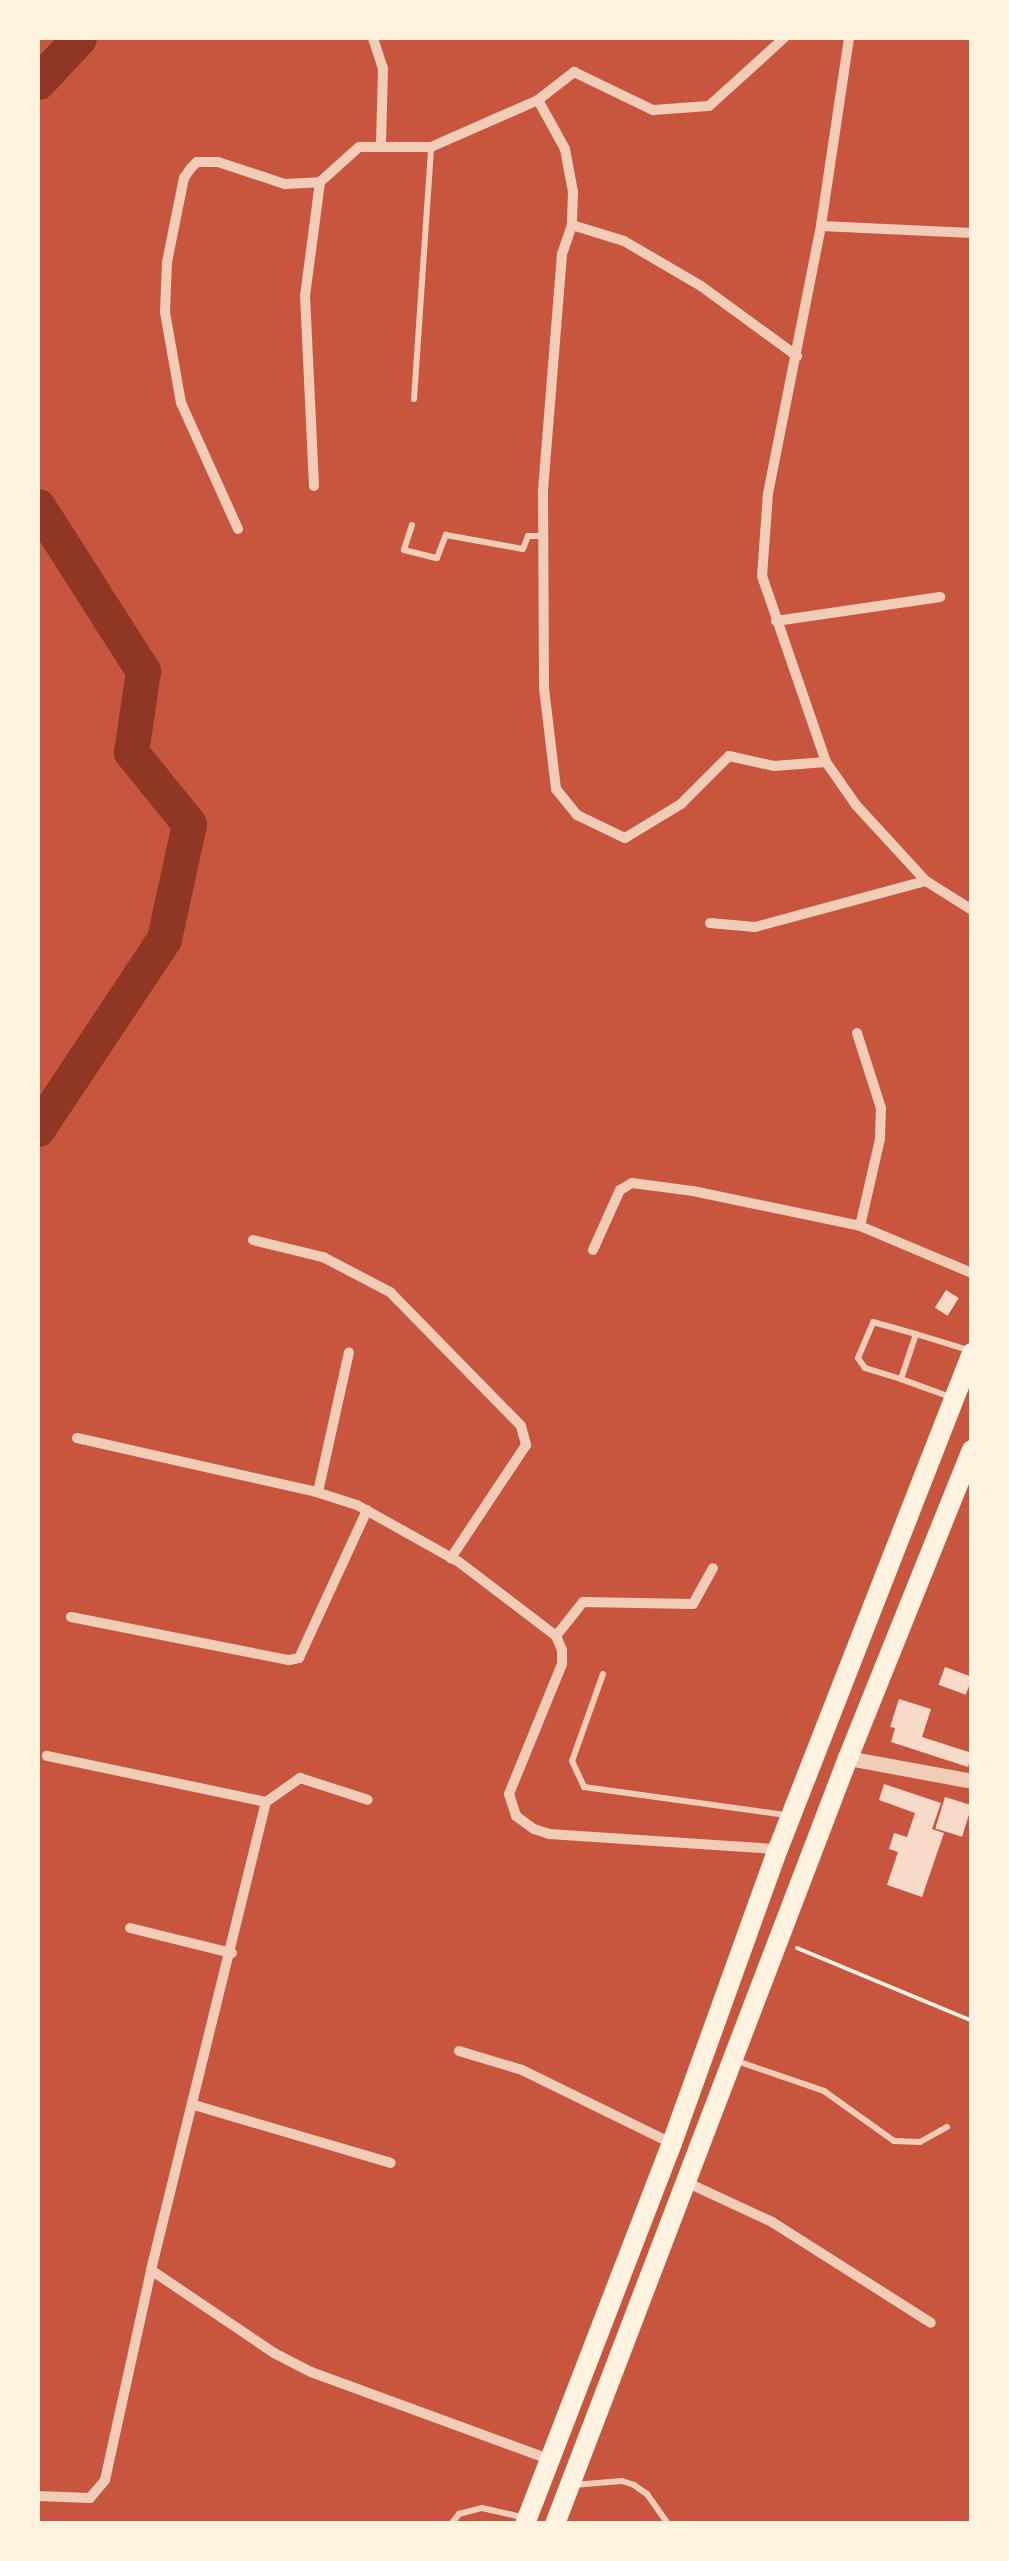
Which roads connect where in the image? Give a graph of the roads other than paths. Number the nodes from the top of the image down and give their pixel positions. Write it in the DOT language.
graph roads {
  1 [pos="372,38"];
  2 [pos="784,38"];
  3 [pos="849,38"];
  4 [pos="538,100"];
  5 [pos="380,147"];
  6 [pos="431,147"];
  7 [pos="320,182"];
  8 [pos="572,225"];
  9 [pos="821,226"];
  10 [pos="972,233"];
  11 [pos="797,356"];
  12 [pos="414,400"];
  13 [pos="314,486"];
  14 [pos="412,525"];
  15 [pos="238,529"];
  16 [pos="543,536"];
  17 [pos="940,597"];
  18 [pos="776,621"];
  19 [pos="826,762"];
  20 [pos="926,881"];
  21 [pos="972,910"];
  22 [pos="710,922"];
  23 [pos="857,1033"];
  24 [pos="860,1226"];
  25 [pos="252,1240"];
  26 [pos="593,1250"];
  27 [pos="972,1273"];
  28 [pos="916,1334"];
  29 [pos="349,1352"];
  30 [pos="972,1352"];
  31 [pos="902,1379"];
  32 [pos="954,1398"];
  33 [pos="77,1438"];
  34 [pos="971,1452"];
  35 [pos="318,1492"];
  36 [pos="366,1510"];
  37 [pos="452,1558"];
  38 [pos="713,1568"];
  39 [pos="71,1617"];
  40 [pos="556,1636"];
  41 [pos="603,1674"];
  42 [pos="47,1756"];
  43 [pos="848,1758"];
  44 [pos="972,1781"];
  45 [pos="368,1800"];
  46 [pos="266,1802"];
  47 [pos="791,1816"];
  48 [pos="778,1849"];
  49 [pos="130,1928"];
  50 [pos="232,1953"];
  51 [pos="459,2051"];
  52 [pos="734,2060"];
  53 [pos="194,2105"];
  54 [pos="947,2127"];
  55 [pos="672,2143"];
  56 [pos="392,2163"];
  57 [pos="688,2183"];
  58 [pos="647,2204"];
  59 [pos="675,2217"];
  60 [pos="151,2270"];
  61 [pos="931,2323"];
  62 [pos="549,2459"];
  63 [pos="568,2485"];
  64 [pos="38,2496"];
  65 [pos="526,2521"];
  66 [pos="451,2524"];
  67 [pos="554,2524"];
  68 [pos="668,2524"];
  1 -- 5 [label="street"];
  2 -- 4 [label="street"];
  3 -- 9 [label="street"];
  4 -- 6 [label="street"];
  4 -- 8 [label="street"];
  5 -- 6 [label="street"];
  5 -- 7 [label="street"];
  6 -- 12 [label="lane"];
  7 -- 13 [label="street"];
  7 -- 15 [label="street"];
  8 -- 11 [label="street"];
  8 -- 16 [label="street"];
  9 -- 10 [label="street"];
  9 -- 11 [label="street"];
  11 -- 18 [label="street"];
  14 -- 16 [label="lane"];
  16 -- 19 [label="street"];
  17 -- 18 [label="street"];
  18 -- 19 [label="street"];
  19 -- 20 [label="street"];
  20 -- 21 [label="street"];
  20 -- 22 [label="street"];
  23 -- 24 [label="street"];
  24 -- 26 [label="street"];
  24 -- 27 [label="street"];
  25 -- 37 [label="street"];
  28 -- 30 [label="lane"];
  28 -- 31 [label="lane"];
  28 -- 31 [label="lane"];
  29 -- 35 [label="street"];
  30 -- 32 [label="highway"];
  31 -- 32 [label="lane"];
  32 -- 47 [label="highway"];
  33 -- 35 [label="street"];
  34 -- 43 [label="highway"];
  35 -- 36 [label="street"];
  36 -- 37 [label="street"];
  36 -- 39 [label="street"];
  37 -- 40 [label="street"];
  38 -- 40 [label="street"];
  40 -- 48 [label="street"];
  41 -- 47 [label="lane"];
  42 -- 46 [label="street"];
  43 -- 44 [label="street"];
  43 -- 52 [label="highway"];
  45 -- 46 [label="street"];
  46 -- 50 [label="street"];
  47 -- 48 [label="highway"];
  48 -- 55 [label="highway"];
  49 -- 50 [label="street"];
  50 -- 53 [label="street"];
  51 -- 55 [label="street"];
  52 -- 54 [label="lane"];
  52 -- 57 [label="highway"];
  53 -- 56 [label="street"];
  53 -- 60 [label="street"];
  55 -- 58 [label="highway"];
  57 -- 59 [label="highway"];
  57 -- 61 [label="street"];
  58 -- 59 [label="highway"];
  58 -- 62 [label="highway"];
  59 -- 63 [label="highway"];
  60 -- 62 [label="street"];
  60 -- 64 [label="street"];
  62 -- 65 [label="highway"];
  63 -- 67 [label="highway"];
  63 -- 68 [label="lane"];
  65 -- 66 [label="lane"];
}
